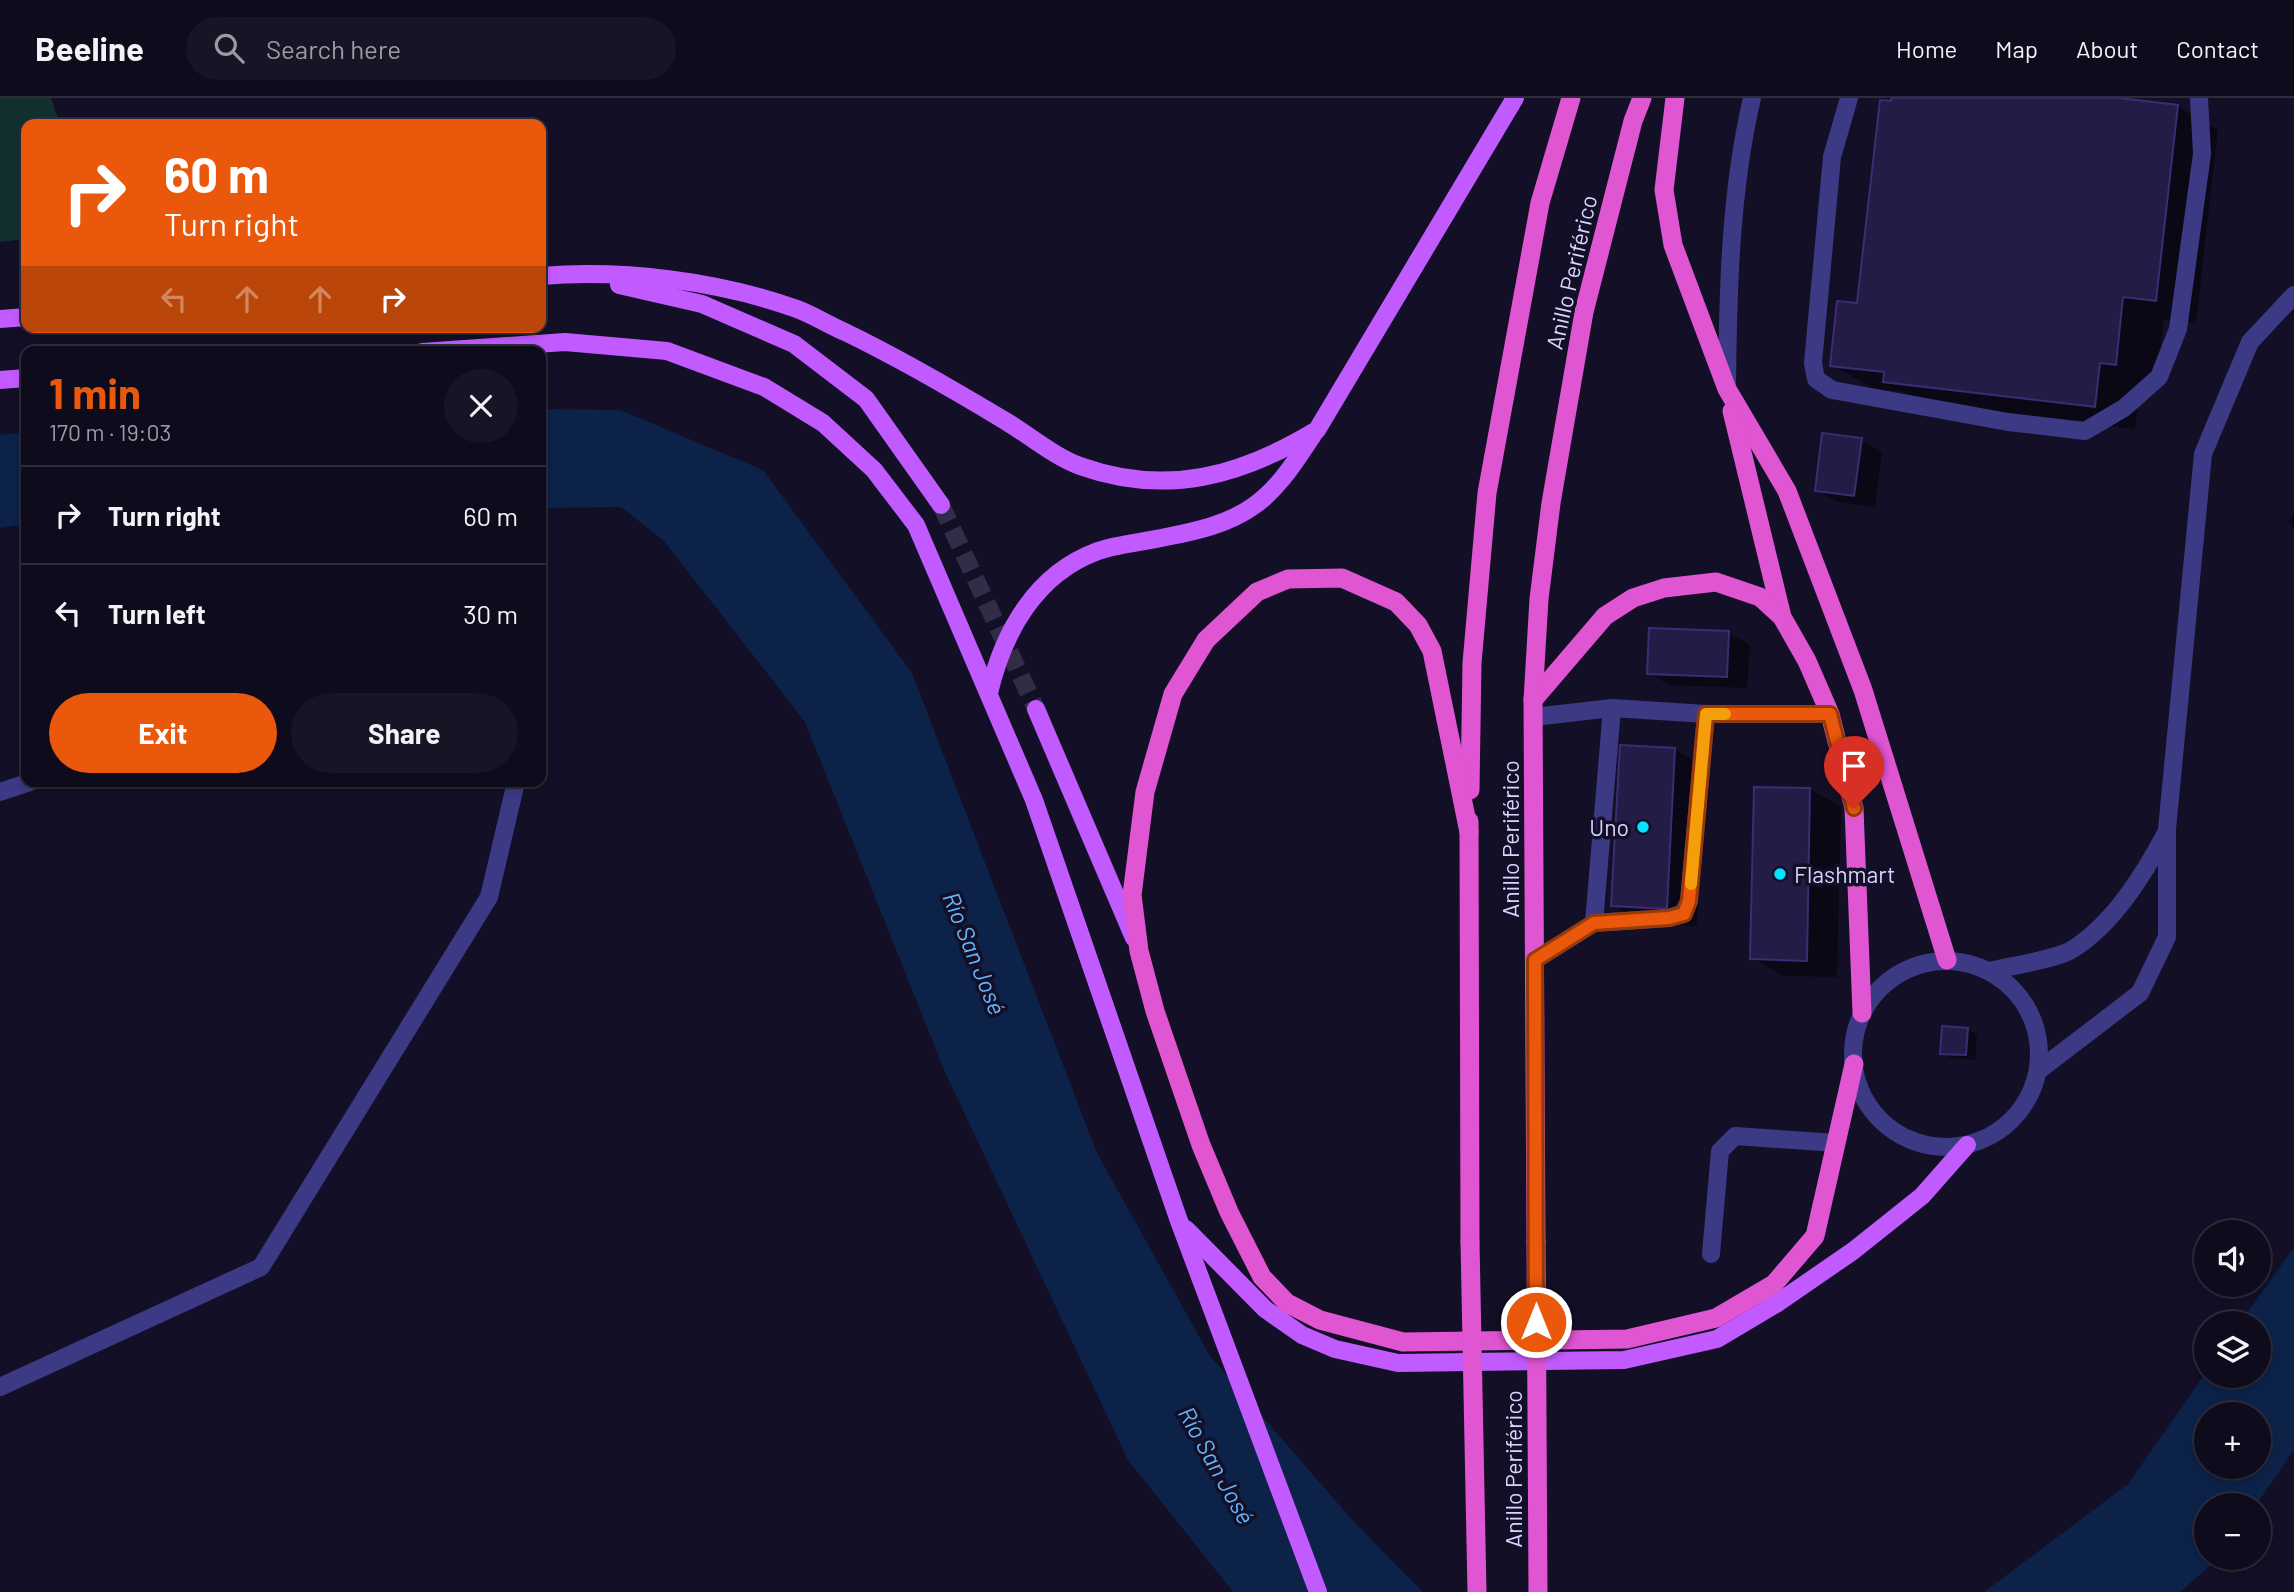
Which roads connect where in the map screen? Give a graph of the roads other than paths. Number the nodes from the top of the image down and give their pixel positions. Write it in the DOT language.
graph roads {
  1 [pos="1516,98"];
  2 [pos="1571,98"];
  3 [pos="1642,98"];
  4 [pos="1675,98"];
  5 [pos="1752,98"];
  6 [pos="1849,98"];
  7 [pos="2199,98"];
  8 [pos="570,273"];
  9 [pos="546,275"];
  10 [pos="2294,295"];
  11 [pos="21,317"];
  12 [pos="0,319"];
  13 [pos="508,346"];
  14 [pos="21,378"];
  15 [pos="0,380"];
  16 [pos="1727,390"];
  17 [pos="1317,430"];
  18 [pos="942,505"];
  19 [pos="1782,617"];
  20 [pos="989,694"];
  21 [pos="1612,708"];
  22 [pos="1036,709"];
  23 [pos="1533,709"];
  24 [pos="1706,714"];
  25 [pos="1830,714"];
  26 [pos="21,785"];
  27 [pos="515,787"];
  28 [pos="0,792"];
  29 [pos="2167,830"];
  30 [pos="1469,832"];
  31 [pos="1594,923"];
  32 [pos="1139,951"];
  33 [pos="1535,960"];
  34 [pos="1947,960"];
  35 [pos="1990,971"];
  36 [pos="1862,1013"];
  37 [pos="1854,1064"];
  38 [pos="2038,1071"];
  39 [pos="1836,1143"];
  40 [pos="1967,1145"];
  41 [pos="1179,1221"];
  42 [pos="1711,1254"];
  43 [pos="0,1387"];
  44 [pos="1318,1592"];
  45 [pos="1477,1592"];
  46 [pos="1538,1592"];
  1 -- 17 [label="main road"];
  2 -- 30 [label="highway, Anillo Periférico"];
  3 -- 23 [label="highway, Anillo Periférico"];
  4 -- 16 [label="highway"];
  5 -- 16 [label="lane"];
  6 -- 7 [label="lane"];
  8 -- 9 [label="main road"];
  8 -- 17 [label="main road"];
  8 -- 18 [label="main road"];
  10 -- 29 [label="lane"];
  11 -- 12 [label="main road"];
  13 -- 20 [label="main road"];
  14 -- 15 [label="main road"];
  16 -- 19 [label="highway"];
  16 -- 34 [label="highway"];
  17 -- 20 [label="main road"];
  19 -- 23 [label="highway"];
  19 -- 25 [label="highway"];
  20 -- 41 [label="main road"];
  21 -- 23 [label="lane"];
  21 -- 24 [label="lane"];
  21 -- 31 [label="lane"];
  22 -- 32 [label="main road"];
  23 -- 33 [label="highway, Anillo Periférico"];
  24 -- 25 [label="lane"];
  24 -- 31 [label="lane"];
  25 -- 36 [label="highway"];
  26 -- 28 [label="lane"];
  27 -- 43 [label="lane"];
  29 -- 35 [label="lane"];
  29 -- 38 [label="lane"];
  30 -- 32 [label="highway"];
  30 -- 45 [label="highway, Anillo Periférico, bridge"];
  31 -- 33 [label="lane"];
  32 -- 39 [label="highway"];
  33 -- 46 [label="highway, Anillo Periférico, bridge"];
  34 -- 35 [label="lane"];
  34 -- 36 [label="lane"];
  35 -- 38 [label="lane"];
  36 -- 37 [label="lane"];
  37 -- 39 [label="highway"];
  37 -- 40 [label="lane"];
  38 -- 40 [label="lane"];
  39 -- 42 [label="lane"];
  40 -- 41 [label="main road"];
  41 -- 44 [label="main road"];
}
